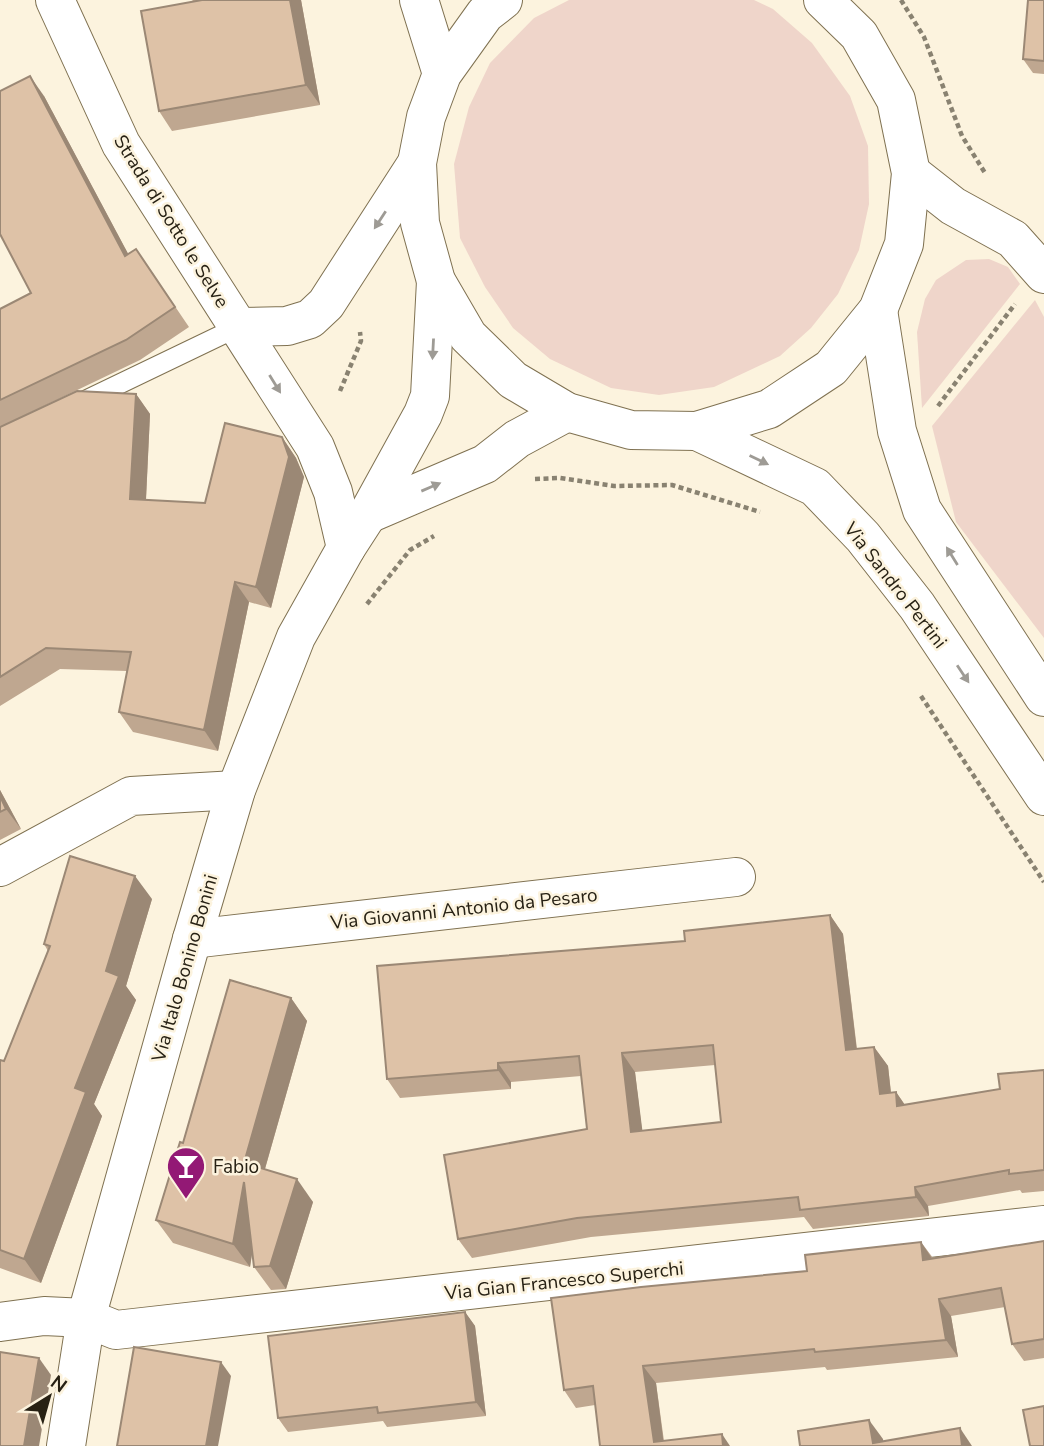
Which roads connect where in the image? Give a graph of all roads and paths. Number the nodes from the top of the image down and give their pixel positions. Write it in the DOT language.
graph roads {
  1 [pos="55,0"];
  2 [pos="419,0"];
  3 [pos="503,0"];
  4 [pos="823,0"];
  5 [pos="901,0"];
  6 [pos="854,17"];
  7 [pos="442,74"];
  8 [pos="417,163"];
  9 [pos="911,173"];
  10 [pos="988,177"];
  11 [pos="436,281"];
  12 [pos="1031,287"];
  13 [pos="878,310"];
  14 [pos="238,327"];
  15 [pos="360,330"];
  16 [pos="340,391"];
  17 [pos="935,409"];
  18 [pos="63,411"];
  19 [pos="568,412"];
  20 [pos="697,430"];
  21 [pos="525,480"];
  22 [pos="764,513"];
  23 [pos="368,514"];
  24 [pos="445,529"];
  25 [pos="346,548"];
  26 [pos="364,607"];
  27 [pos="916,689"];
  28 [pos="1044,697"];
  29 [pos="236,790"];
  30 [pos="1044,796"];
  31 [pos="0,867"];
  32 [pos="736,877"];
  33 [pos="1044,882"];
  34 [pos="192,939"];
  35 [pos="1044,1225"];
  36 [pos="86,1318"];
  37 [pos="0,1322"];
  38 [pos="66,1446"];
  1 -- 14 [label="main road, Strada di Sotto le Selve"];
  2 -- 7 [label="main road"];
  3 -- 7 [label="main road"];
  4 -- 6 [label="main road"];
  5 -- 10 [label="path"];
  6 -- 9 [label="main road"];
  7 -- 8 [label="main road"];
  8 -- 11 [label="main road"];
  8 -- 14 [label="main road, Strada di Sotto le Selve, one-way"];
  9 -- 12 [label="main road"];
  9 -- 13 [label="main road"];
  11 -- 19 [label="main road"];
  11 -- 23 [label="main road, Via Italo Bonino Bonini, one-way"];
  12 -- 17 [label="path"];
  13 -- 20 [label="main road"];
  28 -- 13 [label="main road, one-way"];
  14 -- 18 [label="lane"];
  14 -- 25 [label="main road, Strada di Sotto le Selve, one-way"];
  15 -- 16 [label="path"];
  19 -- 20 [label="main road"];
  23 -- 19 [label="main road, one-way"];
  20 -- 30 [label="main road, Via Sandro Pertini, one-way"];
  21 -- 22 [label="path"];
  23 -- 25 [label="main road, Via Italo Bonino Bonini"];
  24 -- 26 [label="path"];
  25 -- 29 [label="main road, Via Italo Bonino Bonini"];
  27 -- 33 [label="path"];
  29 -- 31 [label="main road"];
  29 -- 34 [label="main road, Via Italo Bonino Bonini"];
  32 -- 34 [label="main road, Via Giovanni Antonio da Pesaro"];
  34 -- 36 [label="main road, Via Italo Bonino Bonini"];
  35 -- 36 [label="main road, Via Gian Francesco Superchi"];
  36 -- 37 [label="main road, Via Gian Francesco Superchi"];
  36 -- 38 [label="main road, Via Italo Bonino Bonini"];
}
